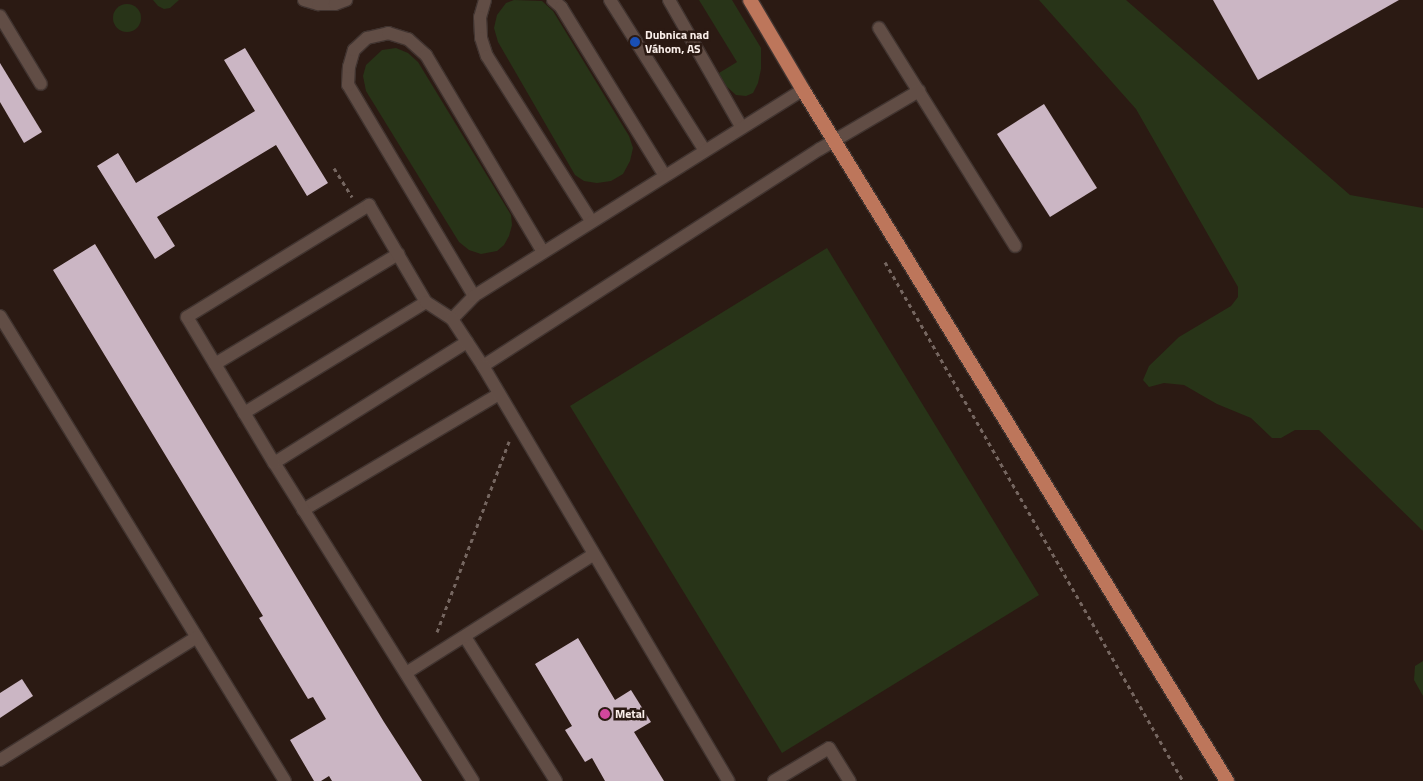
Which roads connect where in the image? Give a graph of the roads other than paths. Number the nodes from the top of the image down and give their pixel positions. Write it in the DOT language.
graph roads {
  1 [pos="304,0"];
  2 [pos="346,0"];
  3 [pos="486,0"];
  4 [pos="553,0"];
  5 [pos="610,0"];
  6 [pos="669,0"];
  7 [pos="750,0"];
  8 [pos="0,16"];
  9 [pos="879,28"];
  10 [pos="41,84"];
  11 [pos="803,90"];
  12 [pos="918,90"];
  13 [pos="742,128"];
  14 [pos="834,140"];
  15 [pos="705,151"];
  16 [pos="665,176"];
  17 [pos="592,222"];
  18 [pos="1015,246"];
  19 [pos="543,252"];
  20 [pos="398,254"];
  21 [pos="474,296"];
  22 [pos="426,302"];
  23 [pos="0,316"];
  24 [pos="452,319"];
  25 [pos="468,342"];
  26 [pos="215,364"];
  27 [pos="483,366"];
  28 [pos="499,394"];
  29 [pos="244,412"];
  30 [pos="274,463"];
  31 [pos="303,510"];
  32 [pos="594,554"];
  33 [pos="196,637"];
  34 [pos="465,638"];
  35 [pos="406,673"];
  36 [pos="0,760"];
  37 [pos="285,781"];
  38 [pos="473,781"];
  39 [pos="556,781"];
  40 [pos="728,781"];
  41 [pos="774,781"];
  42 [pos="850,781"];
  43 [pos="1227,781"];
  1 -- 2 [label="lane"];
  3 -- 17 [label="lane"];
  4 -- 16 [label="lane"];
  5 -- 15 [label="lane"];
  6 -- 13 [label="lane"];
  7 -- 11 [label="main road"];
  8 -- 10 [label="lane"];
  9 -- 12 [label="lane"];
  11 -- 13 [label="lane"];
  11 -- 14 [label="main road"];
  12 -- 14 [label="lane"];
  12 -- 18 [label="lane"];
  13 -- 15 [label="lane"];
  14 -- 27 [label="lane"];
  14 -- 43 [label="main road"];
  15 -- 16 [label="lane"];
  16 -- 17 [label="lane"];
  17 -- 19 [label="lane"];
  19 -- 21 [label="lane"];
  19 -- 21 [label="lane"];
  20 -- 22 [label="lane"];
  20 -- 26 [label="lane"];
  20 -- 26 [label="lane"];
  21 -- 24 [label="lane"];
  22 -- 24 [label="lane"];
  22 -- 29 [label="lane"];
  23 -- 33 [label="lane"];
  24 -- 25 [label="lane"];
  25 -- 27 [label="lane"];
  25 -- 30 [label="lane"];
  26 -- 29 [label="lane"];
  27 -- 28 [label="lane"];
  28 -- 31 [label="lane"];
  28 -- 32 [label="lane"];
  29 -- 30 [label="lane"];
  30 -- 31 [label="lane"];
  31 -- 35 [label="lane"];
  32 -- 34 [label="lane"];
  32 -- 40 [label="lane"];
  33 -- 36 [label="lane"];
  33 -- 37 [label="lane"];
  34 -- 35 [label="lane"];
  34 -- 39 [label="lane"];
  35 -- 38 [label="lane"];
  41 -- 42 [label="lane"];
}
